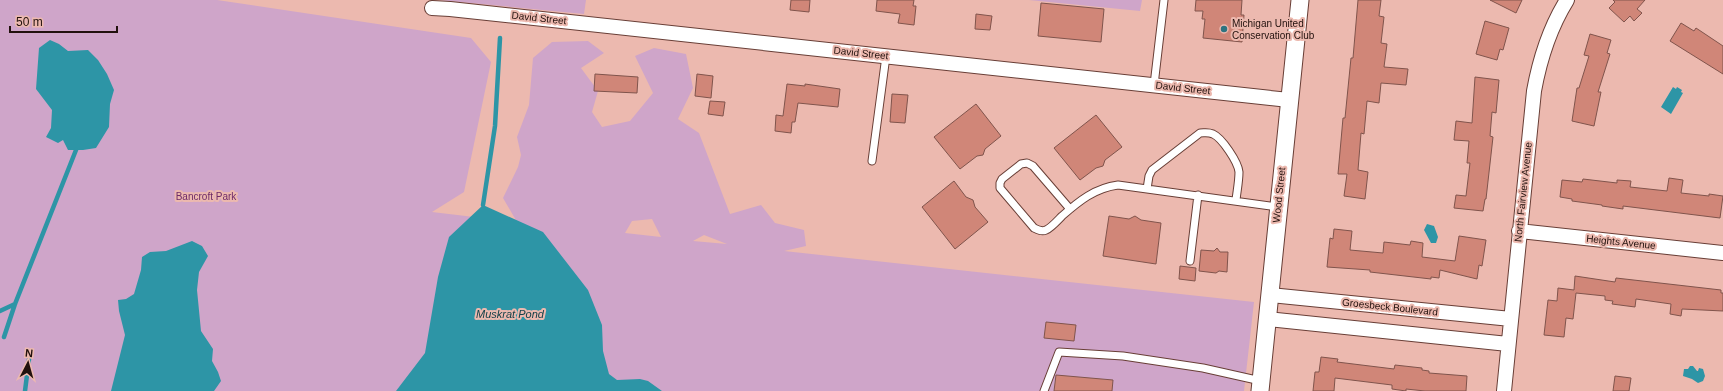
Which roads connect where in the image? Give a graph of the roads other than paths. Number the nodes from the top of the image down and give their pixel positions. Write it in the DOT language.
graph roads {
  1 [pos="1164,0"];
  2 [pos="1300,0"];
  3 [pos="1566,0"];
  4 [pos="432,8"];
  5 [pos="886,56"];
  6 [pos="1154,85"];
  7 [pos="1289,100"];
  8 [pos="872,161"];
  9 [pos="1147,189"];
  10 [pos="1198,195"];
  11 [pos="1236,200"];
  12 [pos="1278,207"];
  13 [pos="1070,209"];
  14 [pos="1519,231"];
  15 [pos="1723,253"];
  16 [pos="1190,261"];
  17 [pos="1270,295"];
  18 [pos="1268,319"];
  19 [pos="1511,319"];
  20 [pos="1508,344"];
  21 [pos="1260,386"];
  22 [pos="1044,391"];
  23 [pos="1504,391"];
  1 -- 6 [label="lane"];
  2 -- 7 [label="street, Wood Street"];
  3 -- 14 [label="street, North Fairview Avenue"];
  4 -- 5 [label="street, David Street"];
  5 -- 6 [label="street, David Street"];
  5 -- 8 [label="lane"];
  6 -- 7 [label="street, David Street"];
  7 -- 12 [label="street, Wood Street"];
  9 -- 10 [label="lane"];
  9 -- 11 [label="lane"];
  9 -- 13 [label="lane"];
  10 -- 11 [label="lane"];
  10 -- 16 [label="lane"];
  11 -- 12 [label="lane"];
  12 -- 17 [label="street, Wood Street"];
  13 -- 13 [label="lane"];
  14 -- 15 [label="street, Heights Avenue"];
  14 -- 19 [label="street, North Fairview Avenue"];
  17 -- 18 [label="street, Wood Street"];
  17 -- 19 [label="street, Groesbeck Boulevard"];
  18 -- 20 [label="street"];
  18 -- 21 [label="street, Wood Street"];
  19 -- 20 [label="street, North Fairview Avenue"];
  20 -- 23 [label="street, North Fairview Avenue"];
  21 -- 22 [label="lane"];
}
